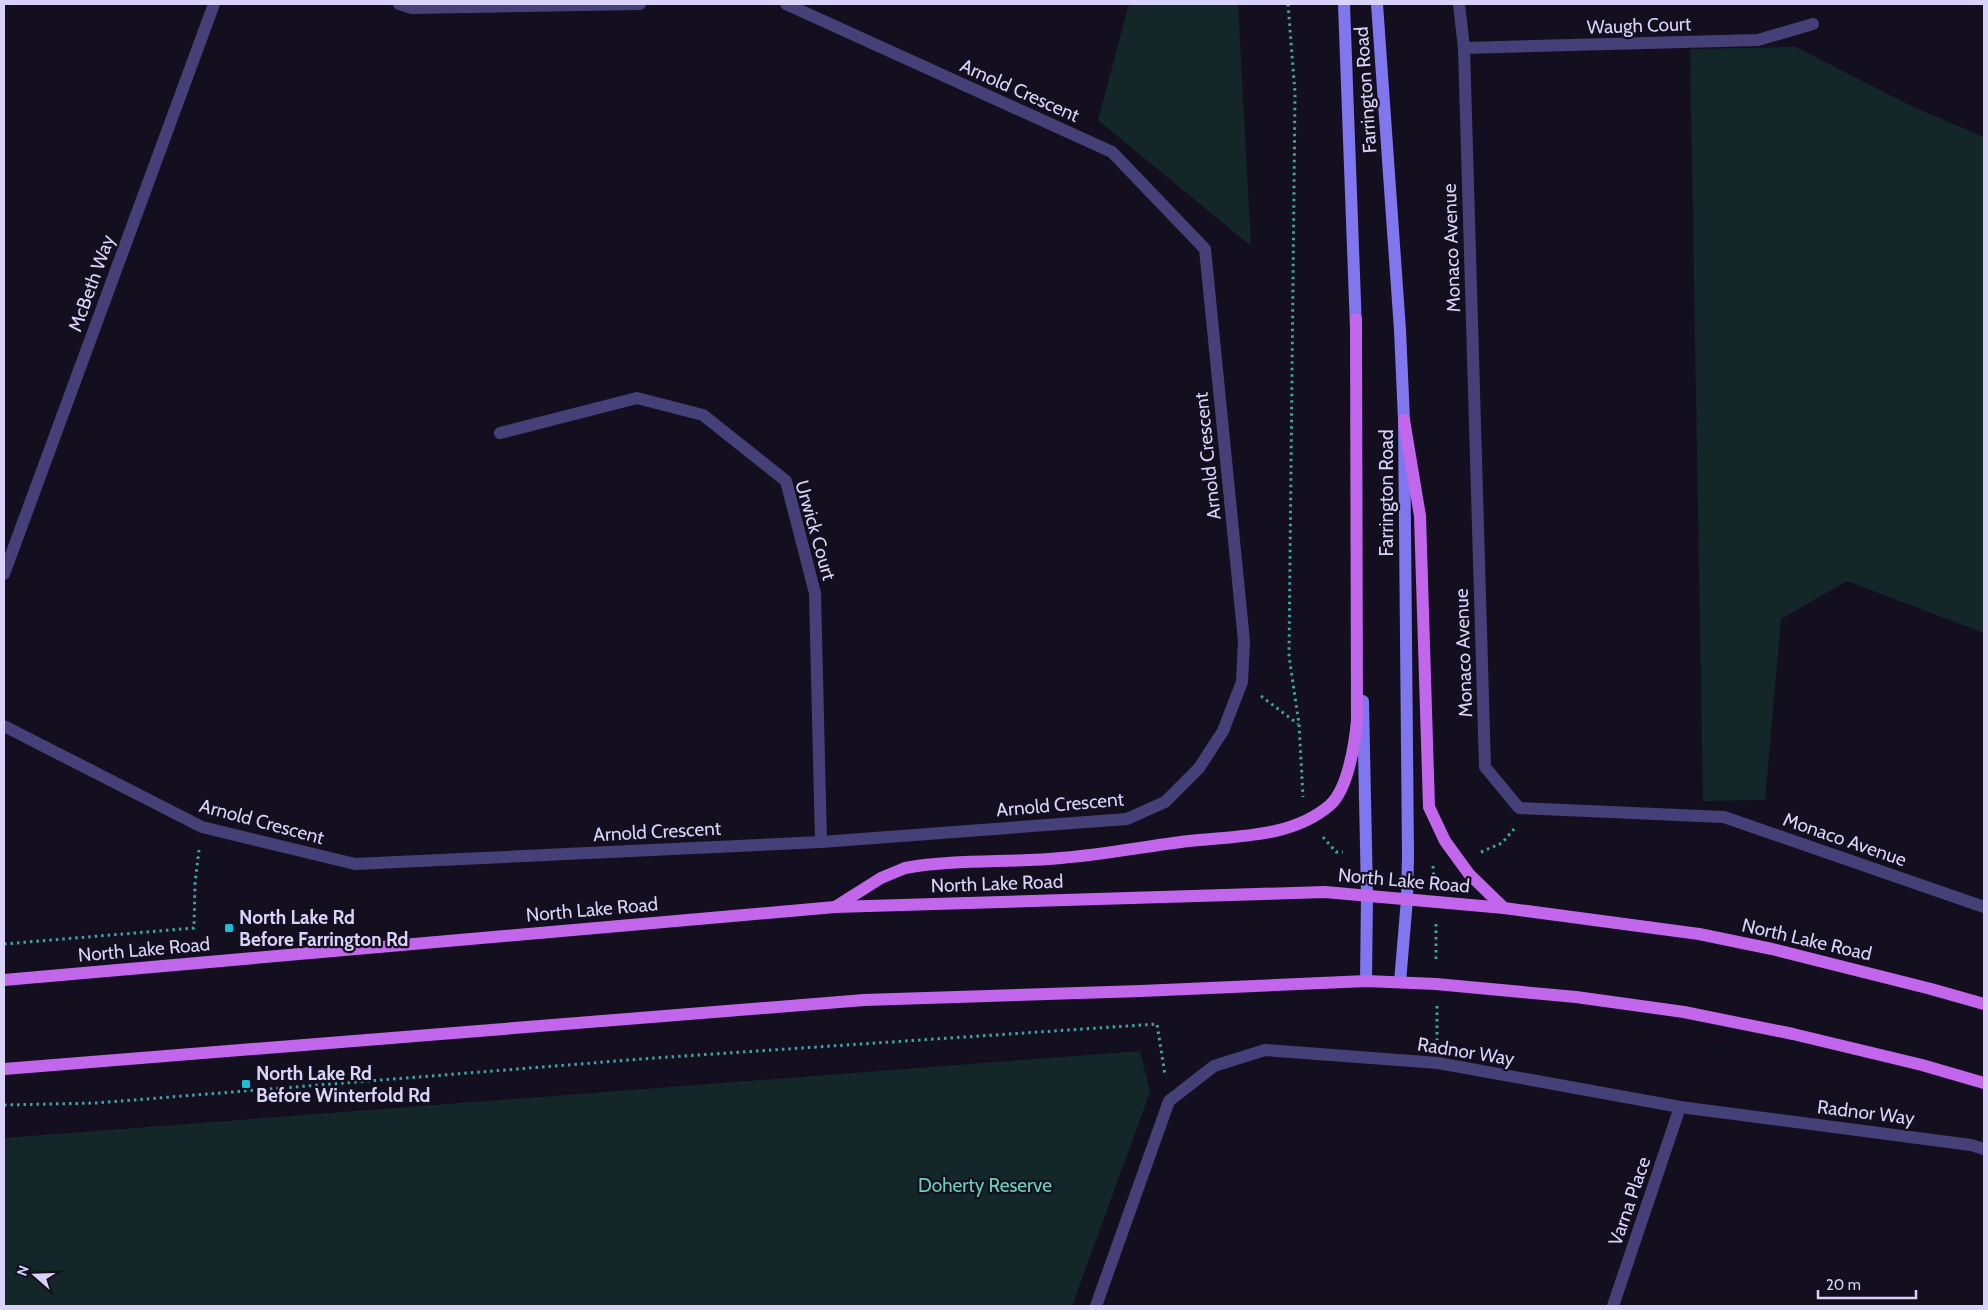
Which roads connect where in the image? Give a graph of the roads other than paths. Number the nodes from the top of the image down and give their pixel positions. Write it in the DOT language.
graph roads {
  1 [pos="214,4"];
  2 [pos="399,4"];
  3 [pos="640,4"];
  4 [pos="786,4"];
  5 [pos="1344,4"];
  6 [pos="1377,4"];
  7 [pos="1459,4"];
  8 [pos="1813,24"];
  9 [pos="1464,48"];
  10 [pos="1356,319"];
  11 [pos="1404,420"];
  12 [pos="500,432"];
  13 [pos="4,574"];
  14 [pos="4,726"];
  15 [pos="821,842"];
  16 [pos="1367,895"];
  17 [pos="1407,899"];
  18 [pos="835,907"];
  19 [pos="1984,907"];
  20 [pos="1504,908"];
  21 [pos="4,980"];
  22 [pos="1366,981"];
  23 [pos="1400,982"];
  24 [pos="1984,1004"];
  25 [pos="4,1069"];
  26 [pos="1984,1083"];
  27 [pos="1680,1107"];
  28 [pos="1984,1150"];
  29 [pos="1096,1306"];
  30 [pos="1613,1306"];
  1 -- 13 [label="street, McBeth Way"];
  2 -- 3 [label="street"];
  4 -- 15 [label="street, Arnold Crescent"];
  5 -- 10 [label="main road, Farrington Road"];
  6 -- 11 [label="main road, Farrington Road"];
  7 -- 9 [label="street, Monaco Avenue"];
  8 -- 9 [label="street, Waugh Court"];
  9 -- 19 [label="street, Monaco Avenue"];
  10 -- 16 [label="main road, Farrington Road"];
  10 -- 18 [label="main road"];
  11 -- 17 [label="main road, Farrington Road"];
  11 -- 20 [label="main road"];
  12 -- 15 [label="street, Urwick Court"];
  14 -- 15 [label="street, Arnold Crescent"];
  16 -- 17 [label="main road, North Lake Road"];
  16 -- 18 [label="main road, North Lake Road"];
  16 -- 22 [label="main road, Farrington Road"];
  17 -- 20 [label="main road, North Lake Road"];
  17 -- 23 [label="main road, Farrington Road"];
  18 -- 21 [label="main road, North Lake Road"];
  20 -- 24 [label="main road, North Lake Road"];
  22 -- 23 [label="main road"];
  22 -- 25 [label="main road"];
  23 -- 26 [label="main road"];
  27 -- 28 [label="street, Radnor Way"];
  27 -- 29 [label="street, Radnor Way"];
  27 -- 30 [label="street, Varna Place"];
}
